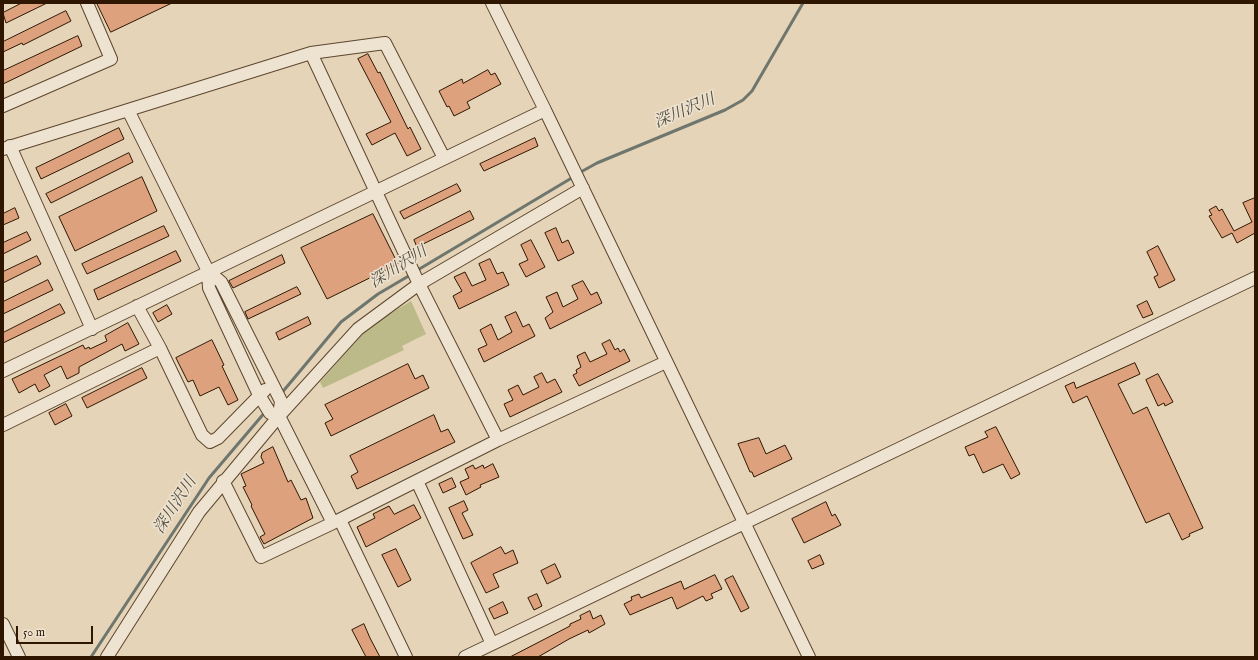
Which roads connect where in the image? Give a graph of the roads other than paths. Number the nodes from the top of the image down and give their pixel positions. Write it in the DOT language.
graph roads {
  1 [pos="86,3"];
  2 [pos="492,3"];
  3 [pos="311,53"];
  4 [pos="3,106"];
  5 [pos="128,110"];
  6 [pos="545,110"];
  7 [pos="7,147"];
  8 [pos="444,158"];
  9 [pos="581,185"];
  10 [pos="375,192"];
  11 [pos="208,271"];
  12 [pos="416,276"];
  13 [pos="1255,278"];
  14 [pos="137,306"];
  15 [pos="92,328"];
  16 [pos="160,348"];
  17 [pos="666,362"];
  18 [pos="3,371"];
  19 [pos="276,392"];
  20 [pos="268,407"];
  21 [pos="3,425"];
  22 [pos="498,440"];
  23 [pos="223,481"];
  24 [pos="417,481"];
  25 [pos="336,522"];
  26 [pos="745,524"];
  27 [pos="3,624"];
  28 [pos="492,644"];
  29 [pos="19,657"];
  30 [pos="107,657"];
  31 [pos="406,657"];
  32 [pos="465,657"];
  33 [pos="809,657"];
  1 -- 4 [label="street"];
  2 -- 6 [label="street"];
  3 -- 5 [label="street"];
  3 -- 8 [label="street"];
  3 -- 10 [label="street"];
  5 -- 7 [label="street"];
  5 -- 11 [label="street"];
  6 -- 8 [label="street"];
  6 -- 9 [label="street"];
  7 -- 15 [label="street"];
  8 -- 10 [label="street"];
  9 -- 12 [label="street"];
  9 -- 17 [label="street"];
  10 -- 11 [label="street"];
  10 -- 12 [label="street"];
  11 -- 14 [label="street"];
  11 -- 19 [label="street"];
  11 -- 20 [label="street"];
  12 -- 20 [label="street"];
  12 -- 22 [label="street"];
  13 -- 26 [label="street"];
  14 -- 15 [label="street"];
  14 -- 16 [label="street"];
  15 -- 18 [label="street"];
  16 -- 20 [label="street"];
  16 -- 21 [label="street"];
  17 -- 22 [label="street"];
  17 -- 26 [label="street"];
  19 -- 20 [label="street"];
  19 -- 20 [label="street"];
  20 -- 23 [label="street"];
  20 -- 25 [label="street"];
  22 -- 24 [label="street"];
  23 -- 25 [label="street"];
  23 -- 30 [label="street"];
  24 -- 25 [label="street"];
  24 -- 28 [label="street"];
  25 -- 31 [label="street"];
  26 -- 28 [label="street"];
  26 -- 33 [label="street"];
  27 -- 29 [label="street"];
  28 -- 32 [label="street"];
}
